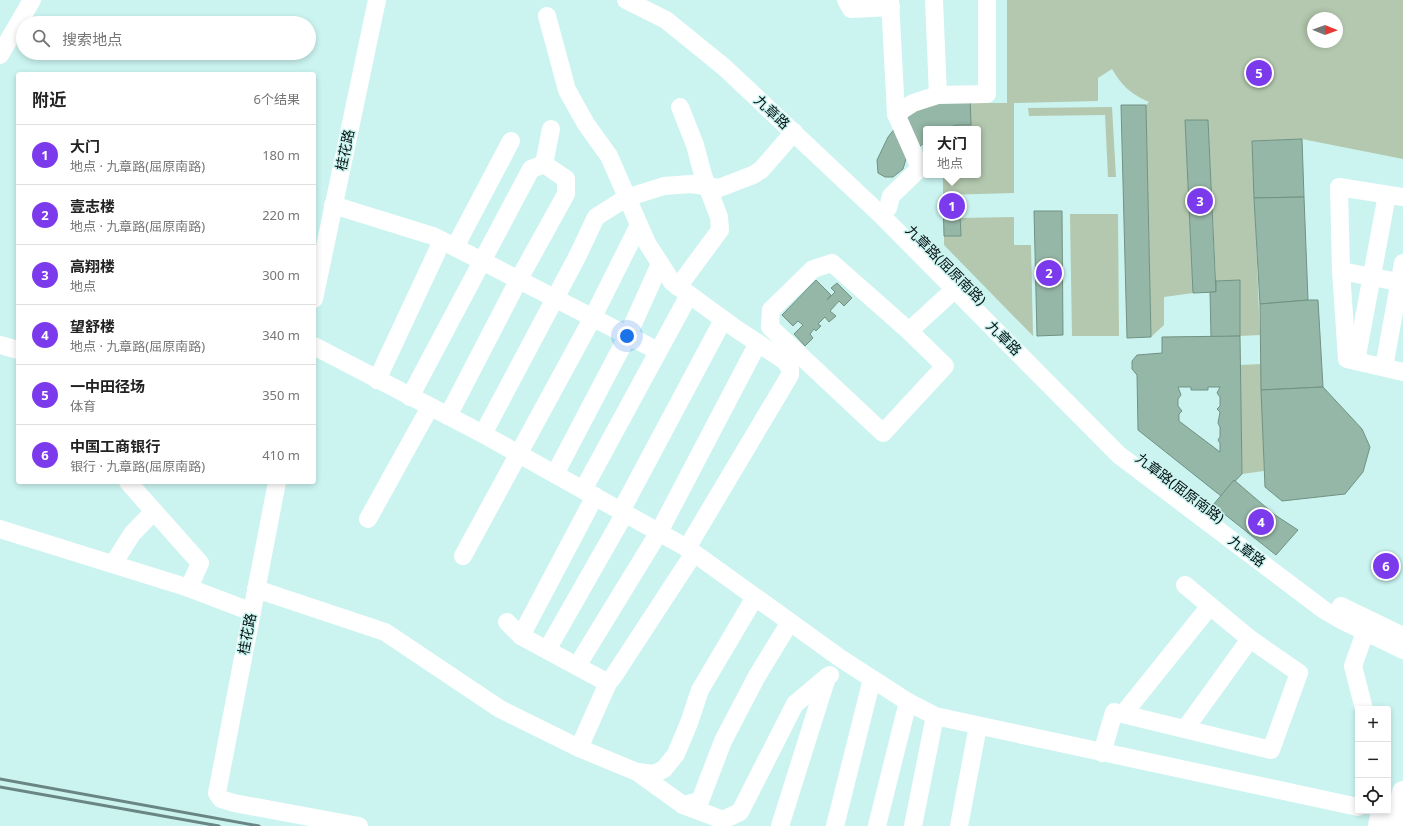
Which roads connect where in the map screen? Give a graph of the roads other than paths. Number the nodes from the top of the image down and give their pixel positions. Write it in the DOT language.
graph roads {
  1 [pos="32,0"];
  2 [pos="377,0"];
  3 [pos="626,0"];
  4 [pos="646,0"];
  5 [pos="846,0"];
  6 [pos="934,0"];
  7 [pos="987,0"];
  8 [pos="890,4"];
  9 [pos="23,16"];
  10 [pos="547,16"];
  11 [pos="16,28"];
  12 [pos="0,55"];
  13 [pos="938,95"];
  14 [pos="680,107"];
  15 [pos="896,114"];
  16 [pos="551,129"];
  17 [pos="794,132"];
  18 [pos="511,141"];
  19 [pos="544,164"];
  20 [pos="709,188"];
  21 [pos="1395,196"];
  22 [pos="626,198"];
  23 [pos="333,205"];
  24 [pos="888,208"];
  25 [pos="639,225"];
  26 [pos="448,244"];
  27 [pos="484,262"];
  28 [pos="1403,263"];
  29 [pos="660,264"];
  30 [pos="1341,271"];
  31 [pos="1373,277"];
  32 [pos="519,279"];
  33 [pos="1401,282"];
  34 [pos="316,289"];
  35 [pos="955,289"];
  36 [pos="684,291"];
  37 [pos="555,298"];
  38 [pos="593,317"];
  39 [pos="724,320"];
  40 [pos="908,331"];
  41 [pos="628,336"];
  42 [pos="758,343"];
  43 [pos="0,345"];
  44 [pos="316,347"];
  45 [pos="16,349"];
  46 [pos="658,351"];
  47 [pos="1356,361"];
  48 [pos="1384,367"];
  49 [pos="1403,372"];
  50 [pos="378,380"];
  51 [pos="410,397"];
  52 [pos="430,407"];
  53 [pos="448,416"];
  54 [pos="483,434"];
  55 [pos="520,455"];
  56 [pos="555,474"];
  57 [pos="130,484"];
  58 [pos="277,484"];
  59 [pos="589,493"];
  60 [pos="154,511"];
  61 [pos="623,512"];
  62 [pos="368,519"];
  63 [pos="0,530"];
  64 [pos="658,532"];
  65 [pos="691,551"];
  66 [pos="464,556"];
  67 [pos="113,564"];
  68 [pos="1185,584"];
  69 [pos="189,588"];
  70 [pos="256,589"];
  71 [pos="756,597"];
  72 [pos="1210,606"];
  73 [pos="252,612"];
  74 [pos="507,622"];
  75 [pos="790,622"];
  76 [pos="1367,626"];
  77 [pos="521,636"];
  78 [pos="1403,636"];
  79 [pos="1250,639"];
  80 [pos="547,650"];
  81 [pos="1403,650"];
  82 [pos="848,663"];
  83 [pos="576,666"];
  84 [pos="827,677"];
  85 [pos="872,679"];
  86 [pos="608,683"];
  87 [pos="908,702"];
  88 [pos="1363,706"];
  89 [pos="1124,713"];
  90 [pos="935,716"];
  91 [pos="978,726"];
  92 [pos="1185,729"];
  93 [pos="579,748"];
  94 [pos="1102,753"];
  95 [pos="637,772"];
  96 [pos="1403,792"];
  97 [pos="683,806"];
  98 [pos="1355,806"];
  99 [pos="359,826"];
  100 [pos="780,826"];
  101 [pos="835,826"];
  102 [pos="877,826"];
  103 [pos="913,826"];
  104 [pos="959,826"];
  105 [pos="1396,826"];
  1 -- 9 [label="street"];
  2 -- 23 [label="street, 桂花路"];
  3 -- 17 [label="street, 九章路"];
  4 -- 24 [label="street, 九章路(屈原南路)"];
  5 -- 8 [label="street"];
  6 -- 13 [label="street"];
  7 -- 13 [label="street"];
  8 -- 15 [label="street"];
  10 -- 22 [label="street"];
  11 -- 12 [label="street"];
  13 -- 15 [label="street"];
  14 -- 20 [label="street"];
  15 -- 24 [label="street"];
  16 -- 19 [label="street"];
  17 -- 20 [label="street"];
  17 -- 35 [label="street, 九章路"];
  18 -- 26 [label="street"];
  19 -- 27 [label="street"];
  19 -- 32 [label="street"];
  20 -- 22 [label="street"];
  20 -- 36 [label="street"];
  21 -- 30 [label="street"];
  21 -- 31 [label="street"];
  22 -- 25 [label="street"];
  22 -- 37 [label="street"];
  23 -- 26 [label="street"];
  23 -- 34 [label="street, 桂花路"];
  24 -- 76 [label="street, 九章路(屈原南路)"];
  25 -- 29 [label="street"];
  25 -- 38 [label="street"];
  26 -- 27 [label="street"];
  26 -- 50 [label="street"];
  27 -- 32 [label="street"];
  27 -- 51 [label="street"];
  28 -- 33 [label="street"];
  29 -- 36 [label="street"];
  29 -- 41 [label="street"];
  30 -- 31 [label="street"];
  30 -- 47 [label="street"];
  31 -- 33 [label="street"];
  31 -- 47 [label="street"];
  32 -- 37 [label="street"];
  32 -- 53 [label="street"];
  33 -- 48 [label="street"];
  35 -- 40 [label="street"];
  35 -- 76 [label="street, 九章路"];
  36 -- 39 [label="street"];
  36 -- 46 [label="street"];
  37 -- 38 [label="street"];
  37 -- 54 [label="street"];
  38 -- 41 [label="street"];
  38 -- 55 [label="street"];
  39 -- 42 [label="street"];
  39 -- 61 [label="street"];
  40 -- 40 [label="street"];
  41 -- 46 [label="street"];
  41 -- 56 [label="street"];
  42 -- 64 [label="street"];
  42 -- 65 [label="street"];
  43 -- 45 [label="street"];
  44 -- 50 [label="street"];
  46 -- 59 [label="street"];
  47 -- 48 [label="street"];
  48 -- 49 [label="street"];
  50 -- 51 [label="street"];
  51 -- 52 [label="street"];
  52 -- 53 [label="street"];
  52 -- 62 [label="street"];
  53 -- 54 [label="street"];
  54 -- 55 [label="street"];
  55 -- 56 [label="street"];
  55 -- 66 [label="street"];
  56 -- 59 [label="street"];
  57 -- 60 [label="street"];
  58 -- 70 [label="street, 桂花路"];
  59 -- 61 [label="street"];
  59 -- 77 [label="street"];
  60 -- 67 [label="street"];
  60 -- 69 [label="street"];
  61 -- 64 [label="street"];
  61 -- 80 [label="street"];
  63 -- 67 [label="street"];
  64 -- 65 [label="street"];
  64 -- 83 [label="street"];
  65 -- 71 [label="street"];
  65 -- 86 [label="street"];
  67 -- 69 [label="street"];
  68 -- 72 [label="street"];
  69 -- 73 [label="street"];
  70 -- 73 [label="street, 桂花路"];
  70 -- 93 [label="street"];
  71 -- 75 [label="street"];
  71 -- 95 [label="street"];
  72 -- 79 [label="street"];
  72 -- 89 [label="street"];
  73 -- 99 [label="street, 桂花路"];
  74 -- 77 [label="street"];
  75 -- 82 [label="street"];
  75 -- 97 [label="street"];
  76 -- 78 [label="street, 九章路(屈原南路)"];
  76 -- 81 [label="street, 九章路"];
  76 -- 88 [label="street"];
  77 -- 80 [label="street"];
  79 -- 92 [label="street"];
  79 -- 92 [label="street"];
  80 -- 83 [label="street"];
  82 -- 84 [label="street"];
  82 -- 85 [label="street"];
  83 -- 86 [label="street"];
  84 -- 97 [label="street"];
  84 -- 100 [label="street"];
  85 -- 87 [label="street"];
  85 -- 101 [label="street"];
  86 -- 93 [label="street"];
  87 -- 90 [label="street"];
  87 -- 102 [label="street"];
  89 -- 92 [label="street"];
  89 -- 94 [label="street"];
  90 -- 91 [label="street"];
  90 -- 103 [label="street"];
  91 -- 94 [label="street"];
  91 -- 104 [label="street"];
  93 -- 95 [label="street"];
  94 -- 98 [label="street"];
  95 -- 97 [label="street"];
  96 -- 105 [label="main road"];
}
